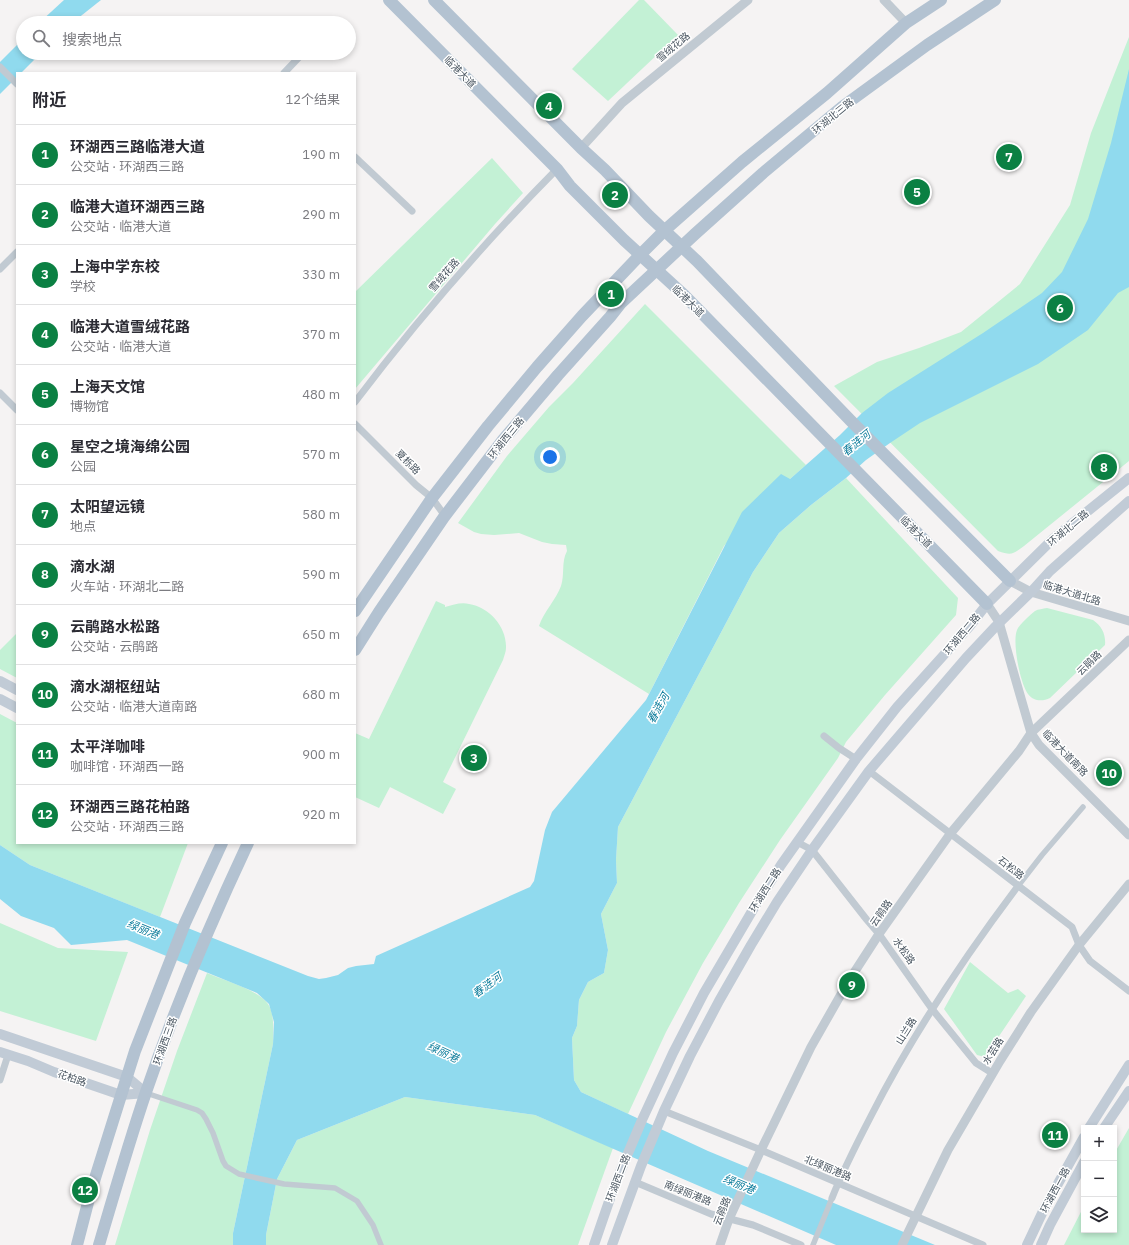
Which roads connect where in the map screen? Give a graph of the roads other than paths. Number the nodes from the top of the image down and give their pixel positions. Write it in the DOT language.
graph roads {
  1 [pos="389,0"];
  2 [pos="434,0"];
  3 [pos="748,0"];
  4 [pos="884,0"];
  5 [pos="941,0"];
  6 [pos="996,0"];
  7 [pos="906,23"];
  8 [pos="296,60"];
  9 [pos="0,67"];
  10 [pos="285,72"];
  11 [pos="16,83"];
  12 [pos="581,148"];
  13 [pos="356,157"];
  14 [pos="557,169"];
  15 [pos="412,211"];
  16 [pos="665,230"];
  17 [pos="682,246"];
  18 [pos="16,253"];
  19 [pos="640,255"];
  20 [pos="0,269"];
  21 [pos="656,270"];
  22 [pos="0,393"];
  23 [pos="356,401"];
  24 [pos="16,409"];
  25 [pos="356,425"];
  26 [pos="1129,478"];
  27 [pos="432,498"];
  28 [pos="1129,501"];
  29 [pos="445,516"];
  30 [pos="1010,581"];
  31 [pos="1031,592"];
  32 [pos="987,604"];
  33 [pos="356,609"];
  34 [pos="1129,621"];
  35 [pos="999,622"];
  36 [pos="1129,640"];
  37 [pos="356,648"];
  38 [pos="0,680"];
  39 [pos="16,689"];
  40 [pos="0,699"];
  41 [pos="16,707"];
  42 [pos="1031,733"];
  43 [pos="824,736"];
  44 [pos="856,759"];
  45 [pos="870,771"];
  46 [pos="1083,807"];
  47 [pos="950,834"];
  48 [pos="1129,835"];
  49 [pos="797,842"];
  50 [pos="222,844"];
  51 [pos="248,844"];
  52 [pos="812,850"];
  53 [pos="1129,884"];
  54 [pos="1018,886"];
  55 [pos="879,934"];
  56 [pos="1079,945"];
  57 [pos="1129,991"];
  58 [pos="932,1009"];
  59 [pos="0,1034"];
  60 [pos="4,1054"];
  61 [pos="1129,1065"];
  62 [pos="992,1073"];
  63 [pos="127,1077"];
  64 [pos="0,1080"];
  65 [pos="1129,1091"];
  66 [pos="146,1093"];
  67 [pos="122,1095"];
  68 [pos="664,1111"];
  69 [pos="1091,1125"];
  70 [pos="1106,1125"];
  71 [pos="1081,1142"];
  72 [pos="761,1150"];
  73 [pos="1081,1168"];
  74 [pos="635,1182"];
  75 [pos="838,1183"];
  76 [pos="832,1198"];
  77 [pos="916,1217"];
  78 [pos="729,1219"];
  79 [pos="77,1245"];
  80 [pos="99,1245"];
  81 [pos="381,1245"];
  82 [pos="594,1245"];
  83 [pos="612,1245"];
  84 [pos="720,1245"];
  85 [pos="801,1245"];
  86 [pos="813,1245"];
  87 [pos="902,1245"];
  88 [pos="983,1245"];
  89 [pos="1027,1245"];
  90 [pos="1041,1245"];
  1 -- 14 [label="main road, 临港大道"];
  2 -- 12 [label="main road"];
  3 -- 12 [label="street, 雪绒花路"];
  4 -- 7 [label="street"];
  5 -- 7 [label="main road"];
  6 -- 17 [label="main road, 环湖北三路"];
  7 -- 16 [label="main road"];
  8 -- 10 [label="street"];
  9 -- 11 [label="street"];
  12 -- 16 [label="main road"];
  13 -- 15 [label="street"];
  14 -- 19 [label="main road, 临港大道"];
  14 -- 23 [label="street, 雪绒花路"];
  16 -- 17 [label="main road"];
  16 -- 19 [label="main road"];
  17 -- 21 [label="main road, 环湖西三路"];
  17 -- 30 [label="main road"];
  18 -- 20 [label="street"];
  19 -- 21 [label="main road, 临港大道"];
  19 -- 27 [label="main road"];
  21 -- 29 [label="main road, 环湖西三路"];
  21 -- 32 [label="main road, 临港大道"];
  22 -- 24 [label="street"];
  25 -- 27 [label="street, 夏栎路"];
  26 -- 30 [label="main road, 环湖北二路"];
  27 -- 29 [label="street, 夏栎路"];
  27 -- 33 [label="main road"];
  28 -- 31 [label="main road, 环湖北二路"];
  29 -- 37 [label="main road, 环湖西三路"];
  30 -- 31 [label="street, 临港大道北路"];
  30 -- 32 [label="main road, 环湖西二路"];
  31 -- 34 [label="street, 临港大道北路"];
  31 -- 35 [label="main road, 环湖西二路"];
  32 -- 35 [label="street, 临港大道南路"];
  32 -- 44 [label="main road, 环湖西二路"];
  35 -- 42 [label="street, 临港大道南路"];
  35 -- 45 [label="main road, 环湖西二路"];
  36 -- 42 [label="street, 云鹃路"];
  38 -- 39 [label="main road"];
  40 -- 41 [label="main road"];
  42 -- 47 [label="street, 云鹃路"];
  42 -- 48 [label="street, 临港大道南路"];
  43 -- 44 [label="street"];
  44 -- 49 [label="main road, 环湖西二路"];
  45 -- 47 [label="street, 石松路"];
  45 -- 52 [label="main road, 环湖西二路"];
  46 -- 54 [label="street"];
  47 -- 54 [label="street, 石松路"];
  47 -- 55 [label="street, 云鹃路"];
  49 -- 52 [label="street, 水松路"];
  49 -- 82 [label="main road, 环湖西二路"];
  50 -- 63 [label="main road"];
  51 -- 66 [label="main road, 环湖西三路"];
  52 -- 55 [label="street, 水松路"];
  52 -- 68 [label="main road, 环湖西二路"];
  53 -- 56 [label="street, 水芸路"];
  54 -- 56 [label="street, 石松路"];
  54 -- 58 [label="street, 山兰路"];
  55 -- 58 [label="street, 水松路"];
  55 -- 72 [label="street, 云鹃路"];
  56 -- 57 [label="street, 石松路"];
  56 -- 62 [label="street, 水芸路"];
  58 -- 62 [label="street, 水松路"];
  58 -- 75 [label="street, 山兰路"];
  59 -- 63 [label="main road, 花柏路"];
  60 -- 64 [label="street"];
  60 -- 67 [label="main road, 花柏路"];
  61 -- 69 [label="main road"];
  62 -- 77 [label="street, 水芸路"];
  63 -- 66 [label="main road"];
  63 -- 67 [label="main road"];
  65 -- 70 [label="main road"];
  66 -- 67 [label="main road, 花柏路"];
  66 -- 80 [label="main road, 环湖西三路"];
  66 -- 81 [label="street"];
  67 -- 79 [label="main road"];
  68 -- 72 [label="street, 北绿丽港路"];
  68 -- 74 [label="main road, 环湖西二路"];
  71 -- 89 [label="main road, 环湖西一路"];
  72 -- 75 [label="street, 北绿丽港路"];
  72 -- 78 [label="street, 云鹃路"];
  73 -- 90 [label="main road, 环湖西一路"];
  74 -- 78 [label="street, 南绿丽港路"];
  74 -- 83 [label="main road, 环湖西二路"];
  75 -- 76 [label="street, 山兰路"];
  75 -- 77 [label="street, 北绿丽港路"];
  76 -- 86 [label="street"];
  77 -- 87 [label="street, 水芸路"];
  77 -- 88 [label="street, 北绿丽港路"];
  78 -- 84 [label="street, 云鹃路"];
  78 -- 85 [label="street, 南绿丽港路"];
}
